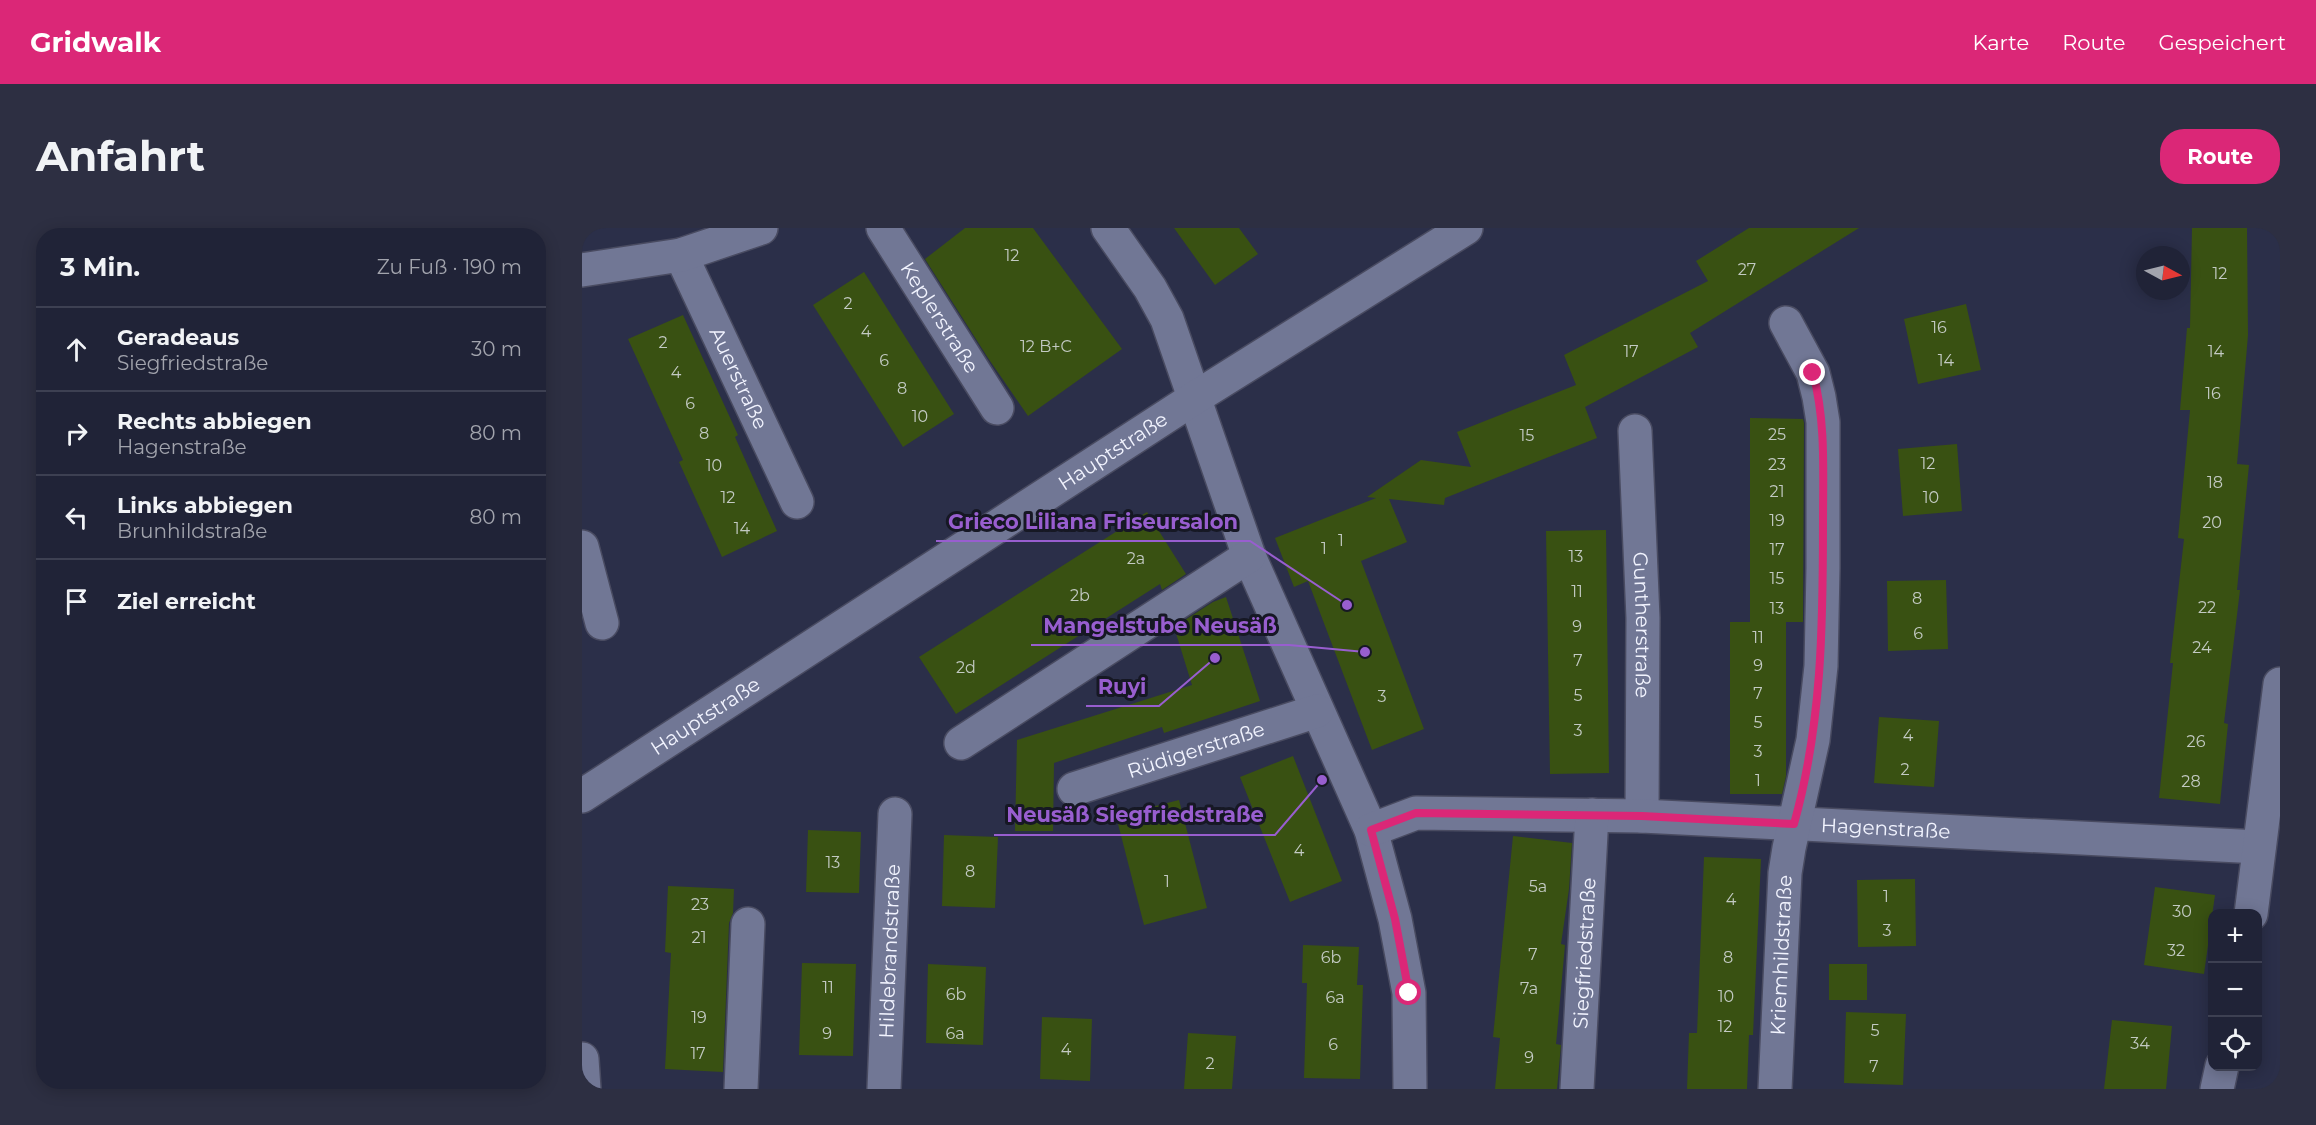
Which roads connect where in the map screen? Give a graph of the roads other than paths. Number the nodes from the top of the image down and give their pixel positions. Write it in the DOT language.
graph roads {
  1 [pos="761,228"];
  2 [pos="882,228"];
  3 [pos="1108,228"];
  4 [pos="1466,228"];
  5 [pos="681,255"];
  6 [pos="582,270"];
  7 [pos="1786,323"];
  8 [pos="1193,399"];
  9 [pos="997,408"];
  10 [pos="1635,431"];
  11 [pos="797,502"];
  12 [pos="582,547"];
  13 [pos="1249,556"];
  14 [pos="602,623"];
  15 [pos="2280,684"];
  16 [pos="1317,711"];
  17 [pos="960,743"];
  18 [pos="1074,789"];
  19 [pos="582,796"];
  20 [pos="895,814"];
  21 [pos="1592,815"];
  22 [pos="1642,816"];
  23 [pos="1794,824"];
  24 [pos="1371,830"];
  25 [pos="2259,847"];
  26 [pos="2252,909"];
  27 [pos="748,924"];
  28 [pos="582,1059"];
  29 [pos="2221,1071"];
  30 [pos="584,1089"];
  31 [pos="741,1089"];
  32 [pos="885,1089"];
  33 [pos="1410,1089"];
  34 [pos="1577,1089"];
  35 [pos="1775,1089"];
  36 [pos="2217,1089"];
  1 -- 5 [label="street"];
  2 -- 9 [label="street, Keplerstraße"];
  3 -- 8 [label="street"];
  4 -- 8 [label="street, Hauptstraße"];
  5 -- 6 [label="street"];
  5 -- 11 [label="street, Auerstraße"];
  7 -- 23 [label="street, Kriemhildstraße"];
  8 -- 13 [label="street"];
  8 -- 19 [label="street, Hauptstraße"];
  10 -- 22 [label="street, Guntherstraße"];
  12 -- 14 [label="street"];
  13 -- 16 [label="street"];
  13 -- 17 [label="street"];
  15 -- 25 [label="street"];
  16 -- 18 [label="street, Rüdigerstraße"];
  16 -- 24 [label="street"];
  20 -- 32 [label="street, Hildebrandstraße"];
  21 -- 22 [label="street, Hagenstraße"];
  21 -- 24 [label="street, Hagenstraße"];
  21 -- 34 [label="street, Siegfriedstraße"];
  22 -- 23 [label="street, Hagenstraße"];
  23 -- 25 [label="street, Hagenstraße"];
  23 -- 35 [label="street, Kriemhildstraße"];
  24 -- 33 [label="street"];
  25 -- 26 [label="street"];
  27 -- 31 [label="street"];
  28 -- 30 [label="street"];
  29 -- 36 [label="street"];
}
